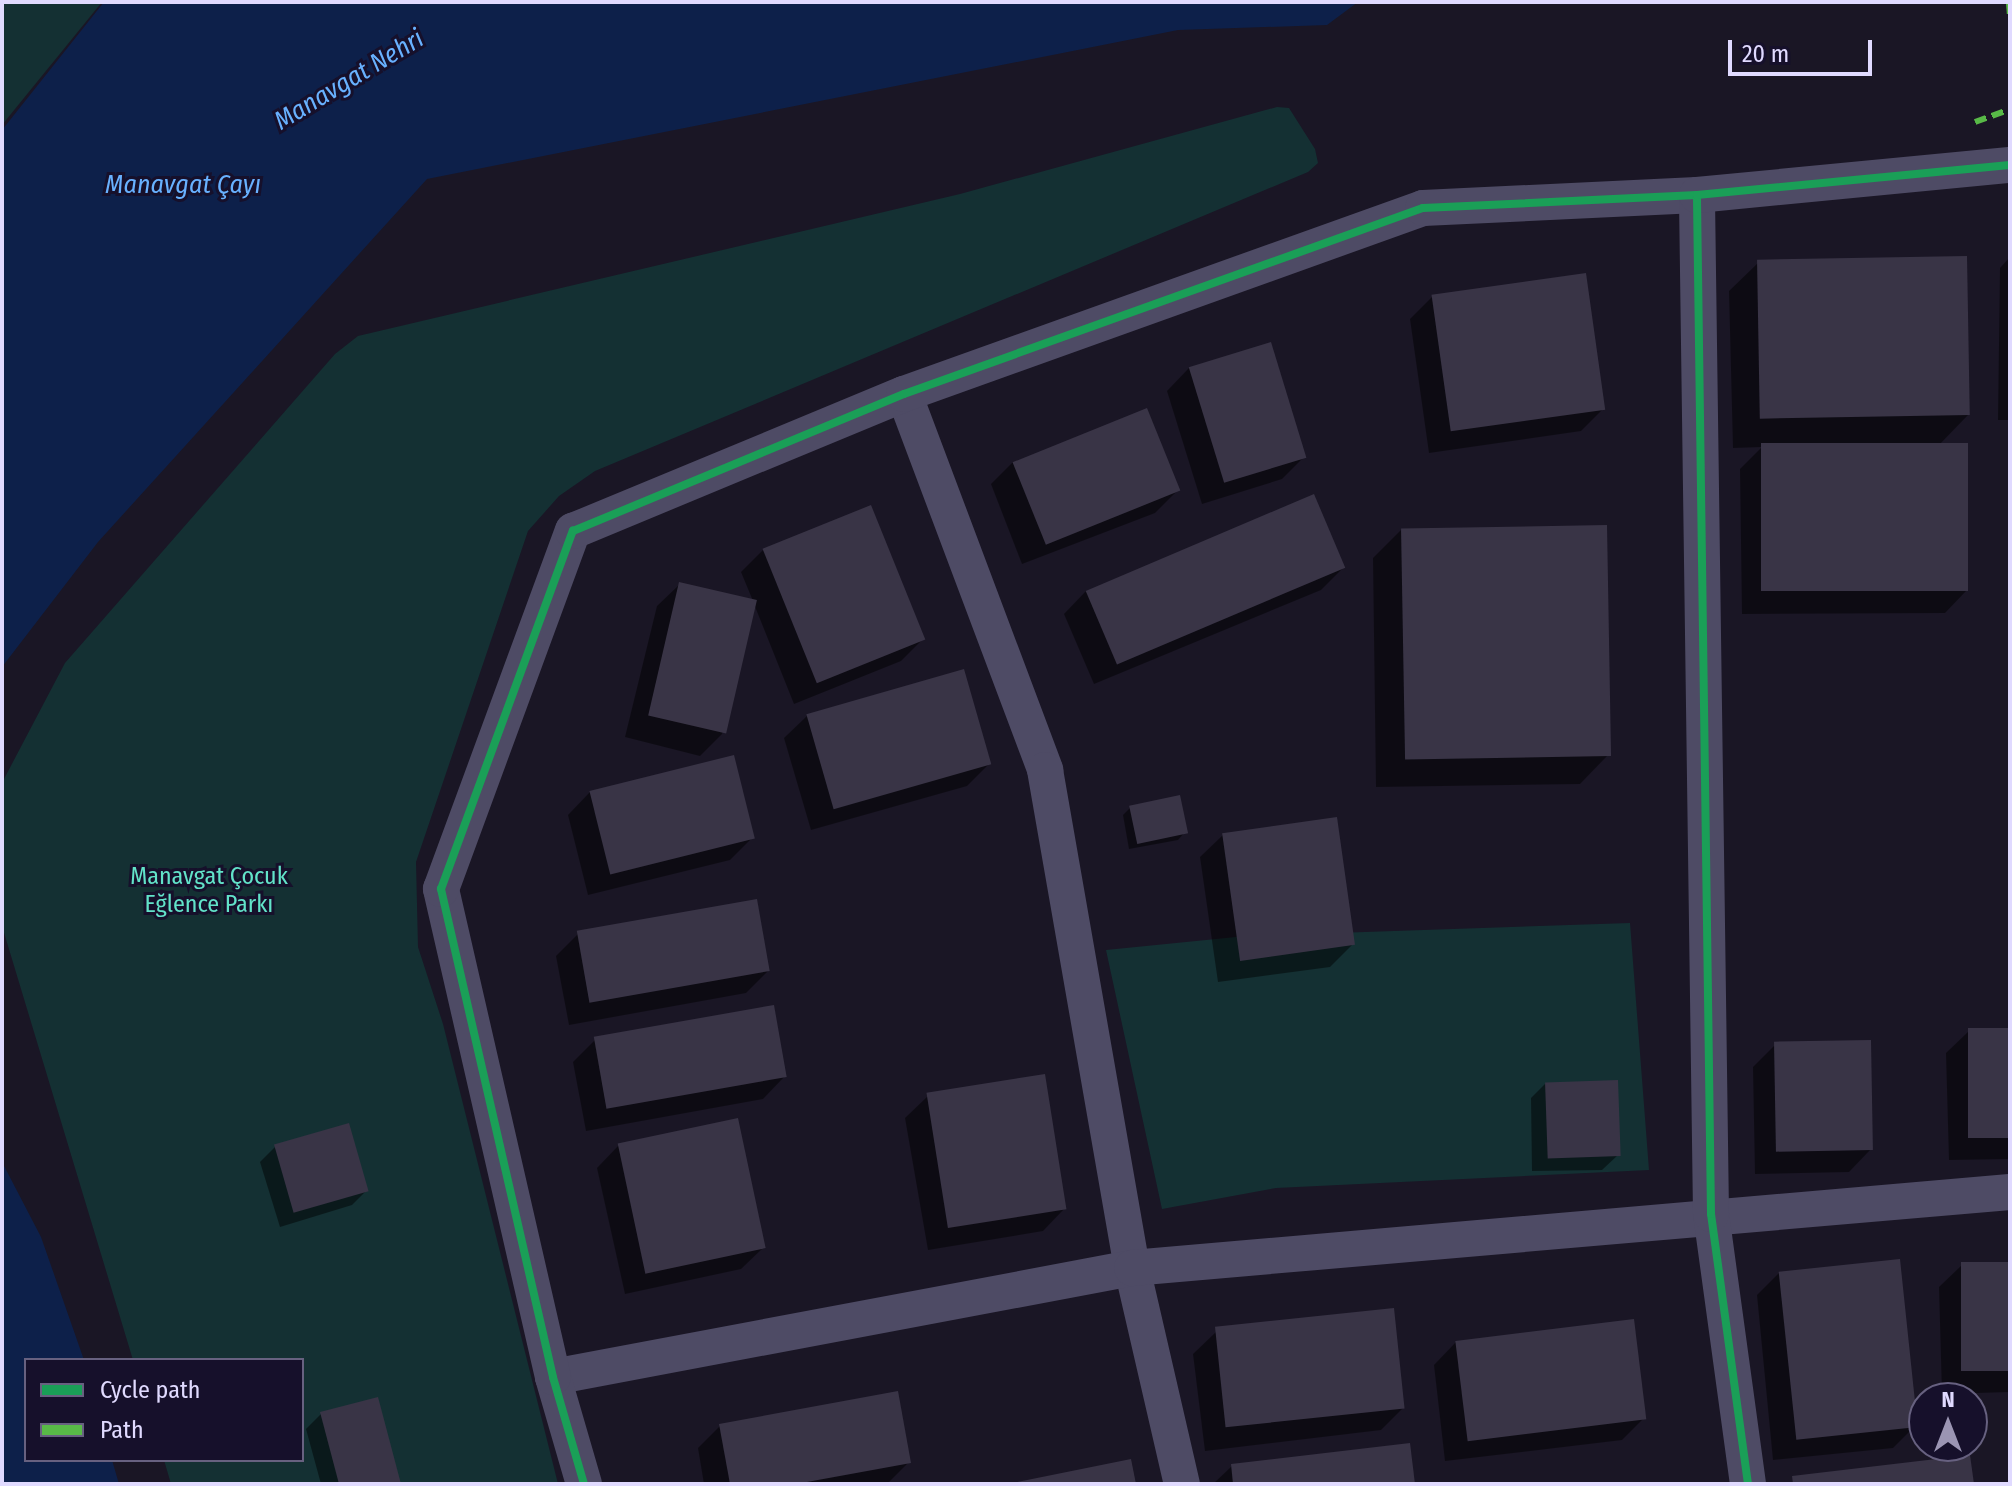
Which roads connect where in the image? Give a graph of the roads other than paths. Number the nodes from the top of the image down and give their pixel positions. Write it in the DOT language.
graph roads {
  1 [pos="2010,165"];
  2 [pos="1697,195"];
  3 [pos="904,394"];
  4 [pos="2010,1192"];
  5 [pos="1711,1214"];
  6 [pos="1132,1268"];
  7 [pos="553,1377"];
  8 [pos="584,1484"];
  9 [pos="1182,1484"];
  10 [pos="1748,1484"];
  1 -- 2 [label="street"];
  2 -- 3 [label="street"];
  2 -- 5 [label="street"];
  3 -- 6 [label="street"];
  3 -- 7 [label="street"];
  4 -- 5 [label="street"];
  5 -- 6 [label="street"];
  5 -- 10 [label="street"];
  6 -- 7 [label="street"];
  6 -- 9 [label="street"];
  7 -- 8 [label="street"];
}
